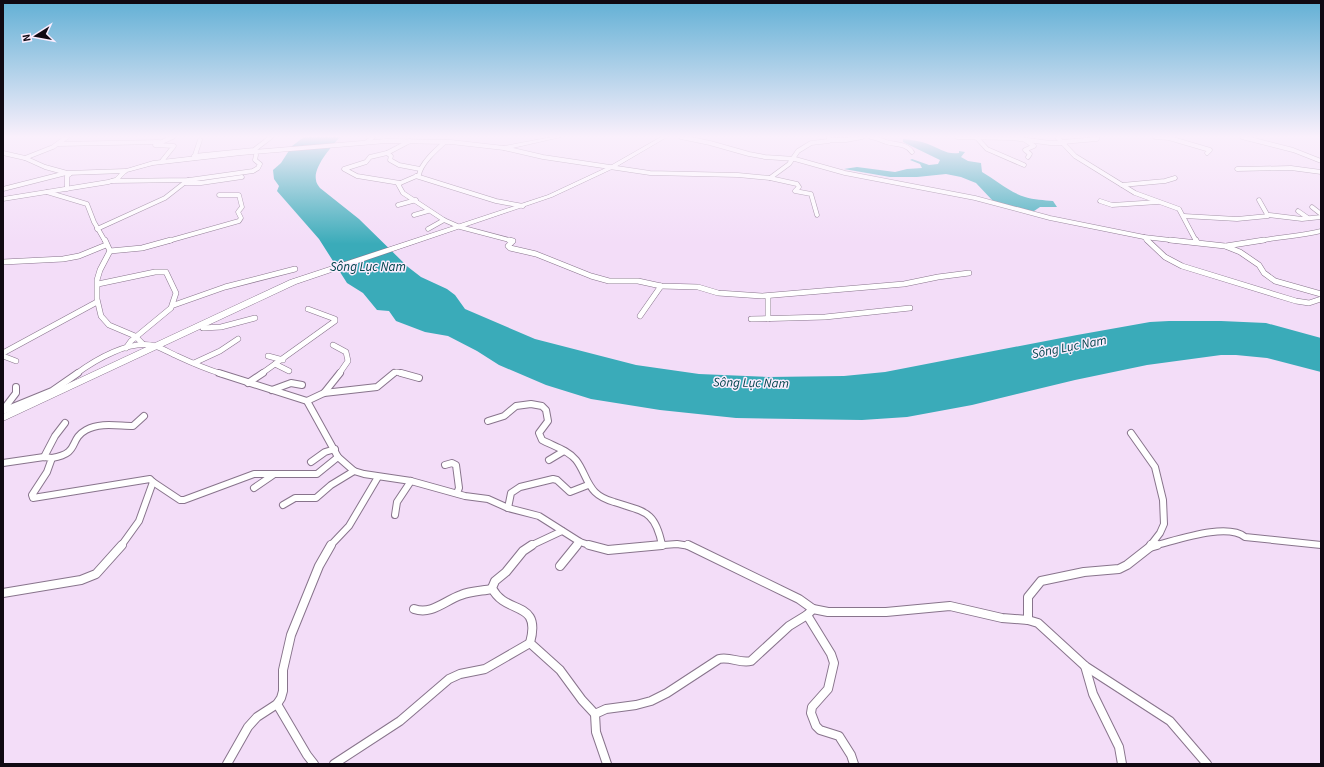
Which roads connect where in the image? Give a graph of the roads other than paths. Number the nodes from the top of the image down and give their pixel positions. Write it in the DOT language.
graph roads {
  1 [pos="68,173"];
  2 [pos="74,173"];
  3 [pos="124,173"];
  4 [pos="240,173"];
  5 [pos="351,173"];
  6 [pos="420,173"];
  7 [pos="600,173"];
  8 [pos="647,173"];
  9 [pos="776,173"];
  10 [pos="844,173"];
  11 [pos="1104,173"];
  12 [pos="416,176"];
  13 [pos="242,177"];
  14 [pos="770,178"];
  15 [pos="1175,178"];
  16 [pos="189,180"];
  17 [pos="112,181"];
  18 [pos="3,182"];
  19 [pos="184,183"];
  20 [pos="400,183"];
  21 [pos="1122,185"];
  22 [pos="9,187"];
  23 [pos="3,189"];
  24 [pos="67,189"];
  25 [pos="47,192"];
  26 [pos="219,195"];
  27 [pos="3,199"];
  28 [pos="416,200"];
  29 [pos="1259,200"];
  30 [pos="1100,201"];
  31 [pos="1161,202"];
  32 [pos="398,205"];
  33 [pos="523,206"];
  34 [pos="1312,207"];
  35 [pos="428,211"];
  36 [pos="1298,211"];
  37 [pos="414,214"];
  38 [pos="1321,214"];
  39 [pos="817,215"];
  40 [pos="1269,215"];
  41 [pos="1184,216"];
  42 [pos="1321,217"];
  43 [pos="1308,218"];
  44 [pos="444,220"];
  45 [pos="460,227"];
  46 [pos="97,229"];
  47 [pos="428,229"];
  48 [pos="1321,231"];
  49 [pos="1144,237"];
  50 [pos="1197,242"];
  51 [pos="106,245"];
  52 [pos="1225,246"];
  53 [pos="110,251"];
  54 [pos="3,262"];
  55 [pos="295,269"];
  56 [pos="969,273"];
  57 [pos="304,279"];
  58 [pos="98,284"];
  59 [pos="661,286"];
  60 [pos="1321,294"];
  61 [pos="768,296"];
  62 [pos="1321,299"];
  63 [pos="97,302"];
  64 [pos="174,305"];
  65 [pos="910,308"];
  66 [pos="308,309"];
  67 [pos="640,316"];
  68 [pos="254,318"];
  69 [pos="751,319"];
  70 [pos="768,319"];
  71 [pos="203,328"];
  72 [pos="136,337"];
  73 [pos="238,339"];
  74 [pos="143,344"];
  75 [pos="333,345"];
  76 [pos="157,347"];
  77 [pos="126,348"];
  78 [pos="4,353"];
  79 [pos="268,356"];
  80 [pos="283,360"];
  81 [pos="16,361"];
  82 [pos="194,363"];
  83 [pos="275,364"];
  84 [pos="289,371"];
  85 [pos="419,378"];
  86 [pos="248,382"];
  87 [pos="302,385"];
  88 [pos="16,387"];
  89 [pos="272,390"];
  90 [pos="324,393"];
  91 [pos="307,401"];
  92 [pos="3,411"];
  93 [pos="144,416"];
  94 [pos="3,418"];
  95 [pos="3,421"];
  96 [pos="488,421"];
  97 [pos="65,423"];
  98 [pos="1131,433"];
  99 [pos="335,449"];
  100 [pos="564,451"];
  101 [pos="48,457"];
  102 [pos="338,457"];
  103 [pos="549,460"];
  104 [pos="311,462"];
  105 [pos="3,463"];
  106 [pos="445,465"];
  107 [pos="354,471"];
  108 [pos="275,474"];
  109 [pos="378,477"];
  110 [pos="412,481"];
  111 [pos="153,482"];
  112 [pos="588,485"];
  113 [pos="254,488"];
  114 [pos="457,493"];
  115 [pos="283,505"];
  116 [pos="508,508"];
  117 [pos="395,515"];
  118 [pos="562,531"];
  119 [pos="580,542"];
  120 [pos="662,545"];
  121 [pos="1321,545"];
  122 [pos="1150,547"];
  123 [pos="560,566"];
  124 [pos="492,589"];
  125 [pos="3,594"];
  126 [pos="414,608"];
  127 [pos="810,612"];
  128 [pos="1028,620"];
  129 [pos="530,643"];
  130 [pos="1085,666"];
  131 [pos="277,704"];
  132 [pos="595,714"];
  133 [pos="227,764"];
  134 [pos="314,764"];
  135 [pos="334,764"];
  136 [pos="607,764"];
  137 [pos="854,764"];
  138 [pos="1122,764"];
  139 [pos="1207,764"];
  1 -- 2 [label="street"];
  1 -- 22 [label="street"];
  1 -- 24 [label="street"];
  3 -- 17 [label="street"];
  4 -- 16 [label="street"];
  5 -- 20 [label="street"];
  6 -- 12 [label="street"];
  7 -- 33 [label="street"];
  8 -- 14 [label="street"];
  9 -- 14 [label="street"];
  10 -- 49 [label="street"];
  11 -- 21 [label="street"];
  12 -- 20 [label="street"];
  12 -- 33 [label="street"];
  13 -- 19 [label="street"];
  14 -- 39 [label="street"];
  15 -- 21 [label="street"];
  16 -- 17 [label="street"];
  16 -- 19 [label="street"];
  17 -- 24 [label="street"];
  18 -- 22 [label="street"];
  19 -- 46 [label="street"];
  20 -- 28 [label="street"];
  21 -- 31 [label="street"];
  22 -- 23 [label="street"];
  24 -- 25 [label="street"];
  25 -- 27 [label="street"];
  25 -- 46 [label="street"];
  26 -- 53 [label="street"];
  28 -- 32 [label="street"];
  28 -- 35 [label="street"];
  29 -- 40 [label="street"];
  30 -- 31 [label="street"];
  31 -- 41 [label="street"];
  33 -- 45 [label="street"];
  34 -- 38 [label="street"];
  35 -- 37 [label="street"];
  35 -- 44 [label="street"];
  36 -- 43 [label="street"];
  40 -- 41 [label="street"];
  40 -- 43 [label="street"];
  41 -- 50 [label="street"];
  42 -- 43 [label="street"];
  44 -- 45 [label="street"];
  44 -- 47 [label="street"];
  45 -- 57 [label="street"];
  45 -- 59 [label="street"];
  46 -- 51 [label="street"];
  48 -- 52 [label="street"];
  49 -- 50 [label="street"];
  49 -- 62 [label="street"];
  50 -- 52 [label="street"];
  51 -- 53 [label="street"];
  51 -- 54 [label="street"];
  52 -- 60 [label="street"];
  53 -- 58 [label="street"];
  55 -- 64 [label="street"];
  56 -- 61 [label="street"];
  57 -- 71 [label="street"];
  57 -- 76 [label="street"];
  58 -- 63 [label="street"];
  58 -- 64 [label="street"];
  59 -- 61 [label="street"];
  59 -- 67 [label="street"];
  61 -- 70 [label="street"];
  63 -- 72 [label="street"];
  63 -- 78 [label="street"];
  64 -- 72 [label="street"];
  65 -- 70 [label="street"];
  66 -- 80 [label="street"];
  68 -- 71 [label="street"];
  69 -- 70 [label="street"];
  71 -- 76 [label="street"];
  72 -- 74 [label="street"];
  72 -- 77 [label="street"];
  73 -- 82 [label="street"];
  74 -- 76 [label="street"];
  74 -- 77 [label="street"];
  75 -- 90 [label="street"];
  76 -- 82 [label="street"];
  76 -- 94 [label="street"];
  76 -- 95 [label="street"];
  77 -- 92 [label="street"];
  78 -- 81 [label="street"];
  79 -- 80 [label="street"];
  80 -- 83 [label="street"];
  82 -- 86 [label="street"];
  83 -- 84 [label="street"];
  83 -- 86 [label="street"];
  85 -- 90 [label="street"];
  86 -- 89 [label="street"];
  87 -- 89 [label="street"];
  88 -- 92 [label="street"];
  89 -- 91 [label="street"];
  90 -- 91 [label="street"];
  91 -- 99 [label="street"];
  93 -- 101 [label="street"];
  96 -- 100 [label="street"];
  97 -- 101 [label="street"];
  98 -- 122 [label="street"];
  99 -- 102 [label="street"];
  99 -- 104 [label="street"];
  100 -- 103 [label="street"];
  100 -- 112 [label="street"];
  101 -- 105 [label="street"];
  101 -- 111 [label="street"];
  102 -- 107 [label="street"];
  102 -- 108 [label="street"];
  106 -- 114 [label="street"];
  107 -- 109 [label="street"];
  107 -- 115 [label="street"];
  108 -- 111 [label="street"];
  108 -- 113 [label="street"];
  109 -- 110 [label="street"];
  109 -- 131 [label="street"];
  110 -- 114 [label="street"];
  110 -- 117 [label="street"];
  111 -- 125 [label="street"];
  112 -- 116 [label="street"];
  112 -- 120 [label="street"];
  114 -- 116 [label="street"];
  116 -- 118 [label="street"];
  118 -- 119 [label="street"];
  118 -- 124 [label="street"];
  119 -- 120 [label="street"];
  119 -- 123 [label="street"];
  120 -- 127 [label="street"];
  121 -- 122 [label="street"];
  122 -- 128 [label="street"];
  124 -- 126 [label="street"];
  124 -- 129 [label="street"];
  127 -- 128 [label="street"];
  127 -- 132 [label="street"];
  127 -- 137 [label="street"];
  128 -- 130 [label="street"];
  129 -- 132 [label="street"];
  129 -- 135 [label="street"];
  130 -- 138 [label="street"];
  130 -- 139 [label="street"];
  131 -- 133 [label="street"];
  131 -- 134 [label="street"];
  132 -- 136 [label="street"];
}
